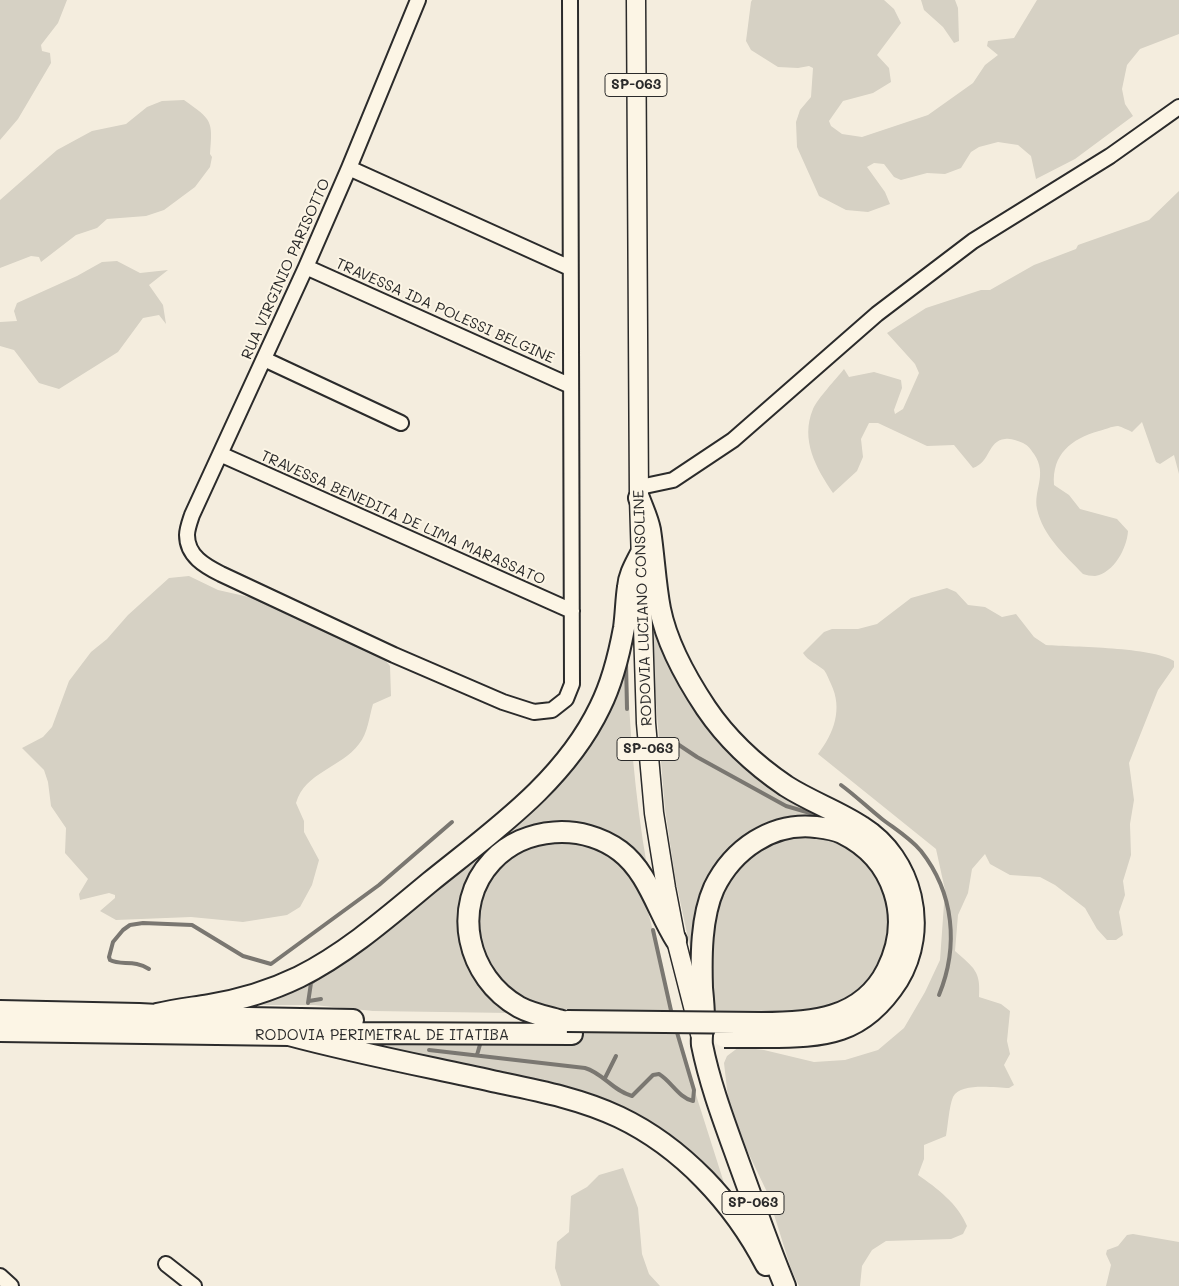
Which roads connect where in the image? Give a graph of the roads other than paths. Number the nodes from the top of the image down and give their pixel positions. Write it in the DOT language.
graph roads {
  1 [pos="418,0"];
  2 [pos="570,0"];
  3 [pos="636,0"];
  4 [pos="1179,107"];
  5 [pos="349,168"];
  6 [pos="306,266"];
  7 [pos="570,268"];
  8 [pos="264,359"];
  9 [pos="571,386"];
  10 [pos="401,423"];
  11 [pos="220,454"];
  12 [pos="639,492"];
  13 [pos="640,555"];
  14 [pos="572,611"];
  15 [pos="676,940"];
  16 [pos="0,1012"];
  17 [pos="157,1014"];
  18 [pos="567,1025"];
  19 [pos="763,1030"];
  20 [pos="0,1031"];
  21 [pos="289,1035"];
  22 [pos="702,1043"];
  23 [pos="166,1264"];
  24 [pos="0,1276"];
  25 [pos="11,1286"];
  26 [pos="194,1286"];
  27 [pos="775,1286"];
  28 [pos="785,1286"];
  1 -- 5 [label="street, RUA VIRGINIO PARISOTTO"];
  2 -- 7 [label="street"];
  3 -- 12 [label="main road, RODOVIA LUCIANO CONSOLINE / SP-063"];
  4 -- 12 [label="street"];
  5 -- 6 [label="street, RUA VIRGINIO PARISOTTO"];
  5 -- 7 [label="street"];
  6 -- 8 [label="street, RUA VIRGINIO PARISOTTO"];
  6 -- 9 [label="street, TRAVESSA IDA POLESSI BELGINE"];
  7 -- 9 [label="street"];
  8 -- 10 [label="street"];
  8 -- 11 [label="street, RUA VIRGINIO PARISOTTO"];
  9 -- 14 [label="street"];
  11 -- 14 [label="street, TRAVESSA BENEDITA DE LIMA MARASSATO"];
  11 -- 14 [label="street, RUA VIRGINIO PARISOTTO"];
  12 -- 13 [label="main road, RODOVIA LUCIANO CONSOLINE / SP-063"];
  12 -- 19 [label="highway"];
  13 -- 15 [label="main road, RODOVIA LUCIANO CONSOLINE / SP-063"];
  13 -- 17 [label="highway"];
  15 -- 18 [label="highway"];
  15 -- 22 [label="main road, RODOVIA LUCIANO CONSOLINE / SP-063"];
  16 -- 17 [label="highway, RODOVIA PERIMETRAL DE ITATIBA"];
  17 -- 18 [label="highway, RODOVIA PERIMETRAL DE ITATIBA"];
  18 -- 19 [label="highway, RODOVIA PERIMETRAL DE ITATIBA, bridge"];
  18 -- 21 [label="highway, RODOVIA PERIMETRAL DE ITATIBA"];
  19 -- 22 [label="highway"];
  20 -- 21 [label="highway, RODOVIA PERIMETRAL DE ITATIBA"];
  21 -- 27 [label="highway"];
  22 -- 28 [label="highway, RODOVIA LUCIANO CONSOLINE / SP-063"];
  23 -- 26 [label="street"];
  24 -- 25 [label="street"];
}
